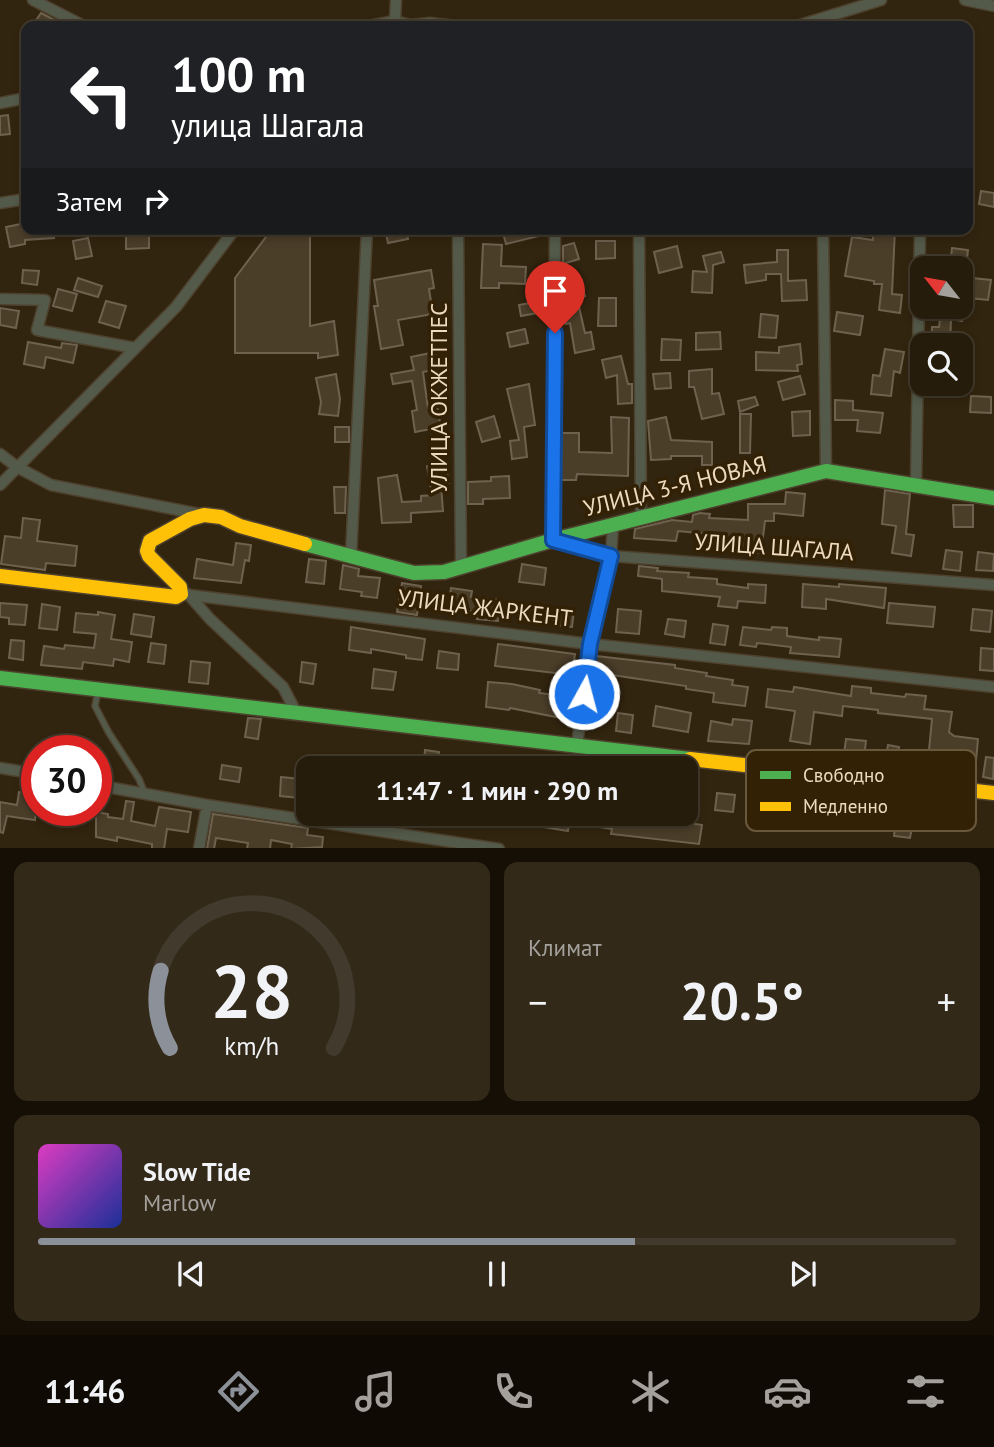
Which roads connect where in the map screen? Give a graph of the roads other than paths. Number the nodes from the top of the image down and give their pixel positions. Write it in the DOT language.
graph roads {
  1 [pos="33,0"];
  2 [pos="396,0"];
  3 [pos="881,0"];
  4 [pos="965,0"];
  5 [pos="994,6"];
  6 [pos="73,21"];
  7 [pos="393,21"];
  8 [pos="813,21"];
  9 [pos="21,99"];
  10 [pos="0,103"];
  11 [pos="21,200"];
  12 [pos="0,203"];
  13 [pos="230,235"];
  14 [pos="367,235"];
  15 [pos="458,235"];
  16 [pos="555,235"];
  17 [pos="639,235"];
  18 [pos="823,235"];
  19 [pos="920,235"];
  20 [pos="0,299"];
  21 [pos="135,348"];
  22 [pos="0,454"];
  23 [pos="18,467"];
  24 [pos="826,471"];
  25 [pos="0,485"];
  26 [pos="916,485"];
  27 [pos="994,498"];
  28 [pos="204,515"];
  29 [pos="641,517"];
  30 [pos="613,525"];
  31 [pos="553,540"];
  32 [pos="351,556"];
  33 [pos="611,556"];
  34 [pos="461,566"];
  35 [pos="0,576"];
  36 [pos="994,585"];
  37 [pos="183,592"];
  38 [pos="590,644"];
  39 [pos="0,678"];
  40 [pos="994,687"];
  41 [pos="99,690"];
  42 [pos="297,714"];
  43 [pos="577,745"];
  44 [pos="746,764"];
  45 [pos="0,768"];
  46 [pos="21,771"];
  47 [pos="112,788"];
  48 [pos="976,791"];
  49 [pos="994,793"];
  50 [pos="145,794"];
  51 [pos="207,805"];
  52 [pos="199,848"];
  53 [pos="492,848"];
  1 -- 6 [label="street"];
  2 -- 7 [label="street"];
  3 -- 8 [label="street"];
  4 -- 5 [label="street"];
  9 -- 10 [label="street"];
  11 -- 12 [label="street"];
  13 -- 21 [label="street"];
  14 -- 32 [label="street"];
  15 -- 34 [label="street, УЛИЦА ОКЖЕТПЕС"];
  16 -- 31 [label="street"];
  17 -- 29 [label="street"];
  18 -- 24 [label="street"];
  19 -- 26 [label="street"];
  20 -- 21 [label="street"];
  21 -- 23 [label="street"];
  22 -- 23 [label="street"];
  23 -- 25 [label="street"];
  23 -- 28 [label="street"];
  24 -- 26 [label="street, УЛИЦА 3-Я НОВАЯ"];
  24 -- 29 [label="street, УЛИЦА 3-Я НОВАЯ"];
  26 -- 27 [label="street, УЛИЦА 3-Я НОВАЯ"];
  28 -- 32 [label="street, УЛИЦА 3-Я НОВАЯ"];
  28 -- 37 [label="street"];
  29 -- 30 [label="street, УЛИЦА 3-Я НОВАЯ"];
  30 -- 31 [label="street, УЛИЦА 3-Я НОВАЯ"];
  30 -- 33 [label="street"];
  31 -- 33 [label="street, УЛИЦА ШАГАЛА"];
  31 -- 34 [label="street, УЛИЦА 3-Я НОВАЯ"];
  32 -- 34 [label="street, УЛИЦА 3-Я НОВАЯ"];
  33 -- 36 [label="street, УЛИЦА ШАГАЛА"];
  33 -- 38 [label="street"];
  35 -- 37 [label="street, УЛИЦА ЖАРКЕНТ"];
  37 -- 38 [label="street, УЛИЦА ЖАРКЕНТ"];
  37 -- 42 [label="street"];
  38 -- 40 [label="street, УЛИЦА ЖАРКЕНТ"];
  38 -- 43 [label="street"];
  39 -- 41 [label="street"];
  41 -- 42 [label="street"];
  41 -- 50 [label="lane"];
  42 -- 43 [label="street"];
  43 -- 44 [label="street"];
  45 -- 46 [label="street"];
  47 -- 50 [label="street"];
  48 -- 49 [label="street"];
  50 -- 51 [label="street"];
  51 -- 52 [label="street"];
  51 -- 53 [label="street"];
}
